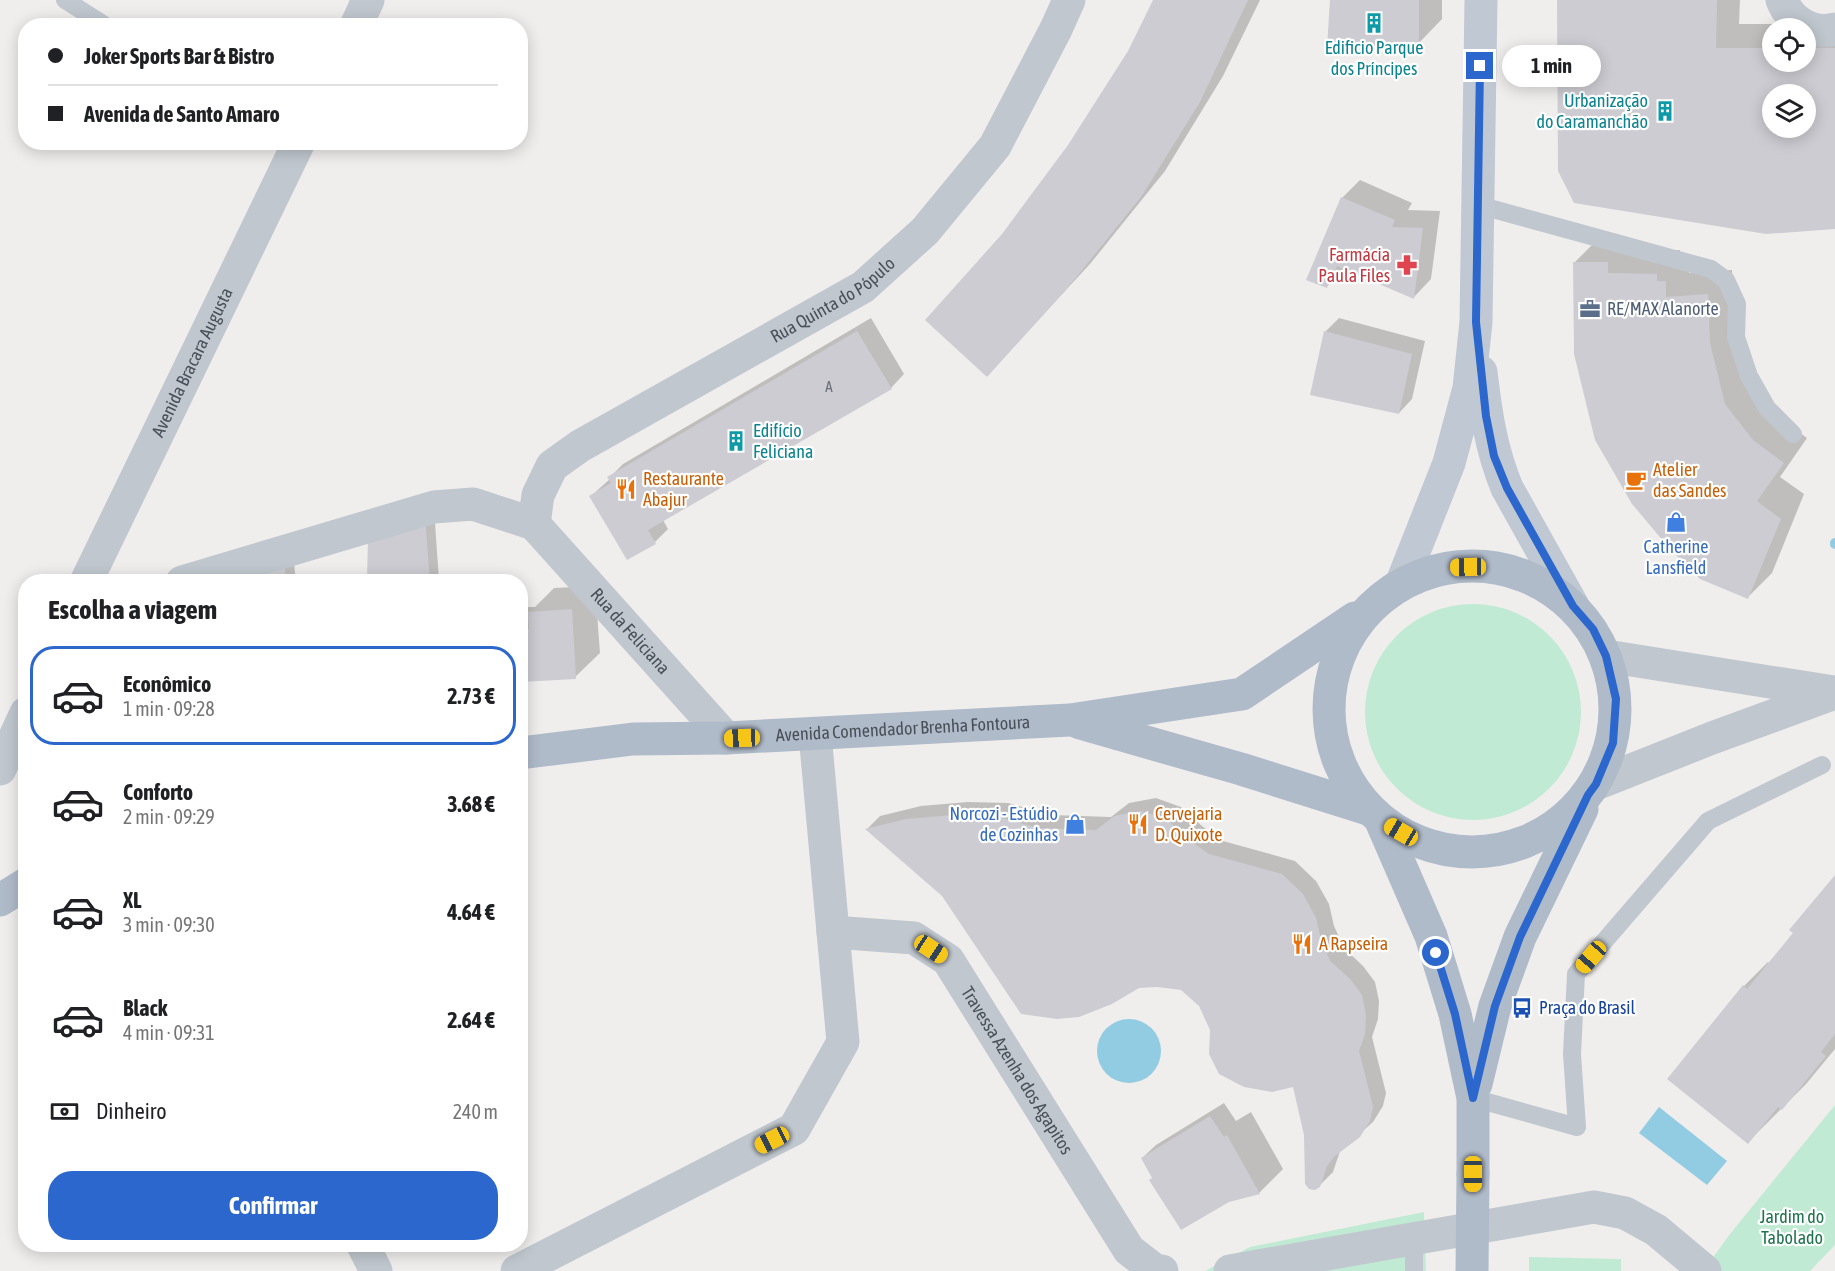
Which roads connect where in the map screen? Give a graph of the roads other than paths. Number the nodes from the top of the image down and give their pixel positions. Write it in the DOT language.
graph roads {
  1 [pos="65,0"];
  2 [pos="368,0"];
  3 [pos="1069,0"];
  4 [pos="1481,0"];
  5 [pos="1782,0"];
  6 [pos="93,18"];
  7 [pos="360,18"];
  8 [pos="1835,29"];
  9 [pos="295,150"];
  10 [pos="1478,205"];
  11 [pos="1476,322"];
  12 [pos="1793,434"];
  13 [pos="534,524"];
  14 [pos="90,574"];
  15 [pos="209,574"];
  16 [pos="1402,582"];
  17 [pos="1573,606"];
  18 [pos="1364,612"];
  19 [pos="1606,656"];
  20 [pos="1835,693"];
  21 [pos="1070,720"];
  22 [pos="18,731"];
  23 [pos="815,734"];
  24 [pos="726,738"];
  25 [pos="528,752"];
  26 [pos="1822,765"];
  27 [pos="0,770"];
  28 [pos="1592,790"];
  29 [pos="1375,815"];
  30 [pos="18,889"];
  31 [pos="0,900"];
  32 [pos="833,932"];
  33 [pos="1473,1098"];
  34 [pos="1421,1249"];
  35 [pos="366,1252"];
  36 [pos="376,1271"];
  37 [pos="517,1271"];
  38 [pos="1162,1271"];
  39 [pos="1230,1271"];
  40 [pos="1472,1271"];
  41 [pos="1705,1271"];
  1 -- 6 [label="lane"];
  2 -- 7 [label="street"];
  3 -- 13 [label="street, Rua Quinta do Pópulo"];
  4 -- 10 [label="main road"];
  5 -- 8 [label="street"];
  9 -- 14 [label="street, Avenida Bracara Augusta"];
  10 -- 11 [label="main road"];
  10 -- 12 [label="lane"];
  11 -- 16 [label="main road"];
  11 -- 17 [label="main road"];
  13 -- 15 [label="street"];
  13 -- 24 [label="street, Rua da Feliciana"];
  16 -- 17 [label="main road"];
  16 -- 18 [label="main road"];
  17 -- 19 [label="main road"];
  18 -- 21 [label="main road, Avenida Comendador Brenha Fontoura"];
  18 -- 29 [label="main road"];
  19 -- 20 [label="street"];
  19 -- 28 [label="main road"];
  20 -- 28 [label="street"];
  21 -- 23 [label="main road, Avenida Comendador Brenha Fontoura"];
  21 -- 29 [label="main road, Avenida Comendador Brenha Fontoura"];
  22 -- 27 [label="street"];
  23 -- 24 [label="main road, Avenida Comendador Brenha Fontoura"];
  23 -- 32 [label="street"];
  24 -- 25 [label="main road, Avenida Comendador Brenha Fontoura"];
  26 -- 33 [label="lane"];
  28 -- 29 [label="main road"];
  28 -- 33 [label="main road"];
  29 -- 33 [label="main road"];
  30 -- 31 [label="main road"];
  32 -- 37 [label="street"];
  32 -- 38 [label="street, Travessa Azenha dos Agapitos"];
  33 -- 40 [label="main road, bridge"];
  34 -- 39 [label="street"];
  34 -- 41 [label="street"];
  35 -- 36 [label="street"];
}
